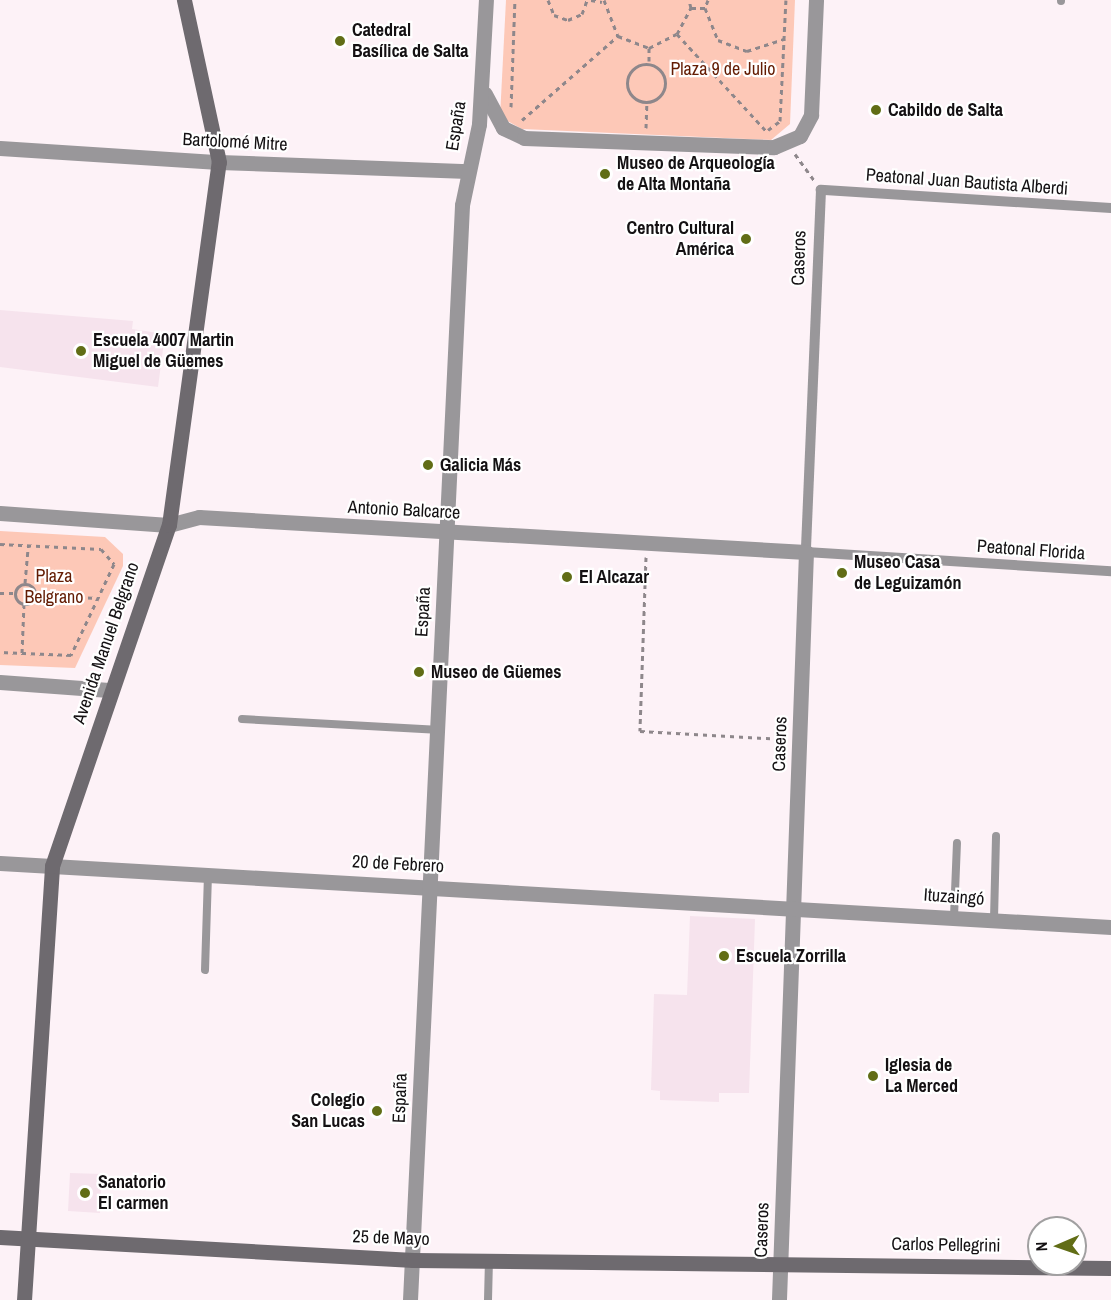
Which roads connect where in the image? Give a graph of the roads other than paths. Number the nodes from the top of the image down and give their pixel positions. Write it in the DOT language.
graph roads {
  1 [pos="184,0"];
  2 [pos="486,0"];
  3 [pos="816,0"];
  4 [pos="482,76"];
  5 [pos="0,148"];
  6 [pos="219,162"];
  7 [pos="468,171"];
  8 [pos="821,190"];
  9 [pos="1111,208"];
  10 [pos="0,513"];
  11 [pos="169,525"];
  12 [pos="447,531"];
  13 [pos="806,552"];
  14 [pos="1111,572"];
  15 [pos="0,682"];
  16 [pos="109,690"];
  17 [pos="242,719"];
  18 [pos="436,730"];
  19 [pos="996,836"];
  20 [pos="957,843"];
  21 [pos="0,863"];
  22 [pos="52,866"];
  23 [pos="208,874"];
  24 [pos="428,885"];
  25 [pos="794,907"];
  26 [pos="954,917"];
  27 [pos="994,919"];
  28 [pos="1111,927"];
  29 [pos="205,970"];
  30 [pos="0,1237"];
  31 [pos="30,1239"];
  32 [pos="413,1260"];
  33 [pos="489,1260"];
  34 [pos="781,1260"];
  35 [pos="1111,1268"];
  36 [pos="24,1300"];
  37 [pos="410,1300"];
  38 [pos="488,1300"];
  39 [pos="779,1300"];
  1 -- 6 [label="main road, Avenida Manuel Belgrano"];
  2 -- 4 [label="street, España"];
  3 -- 4 [label="street"];
  4 -- 7 [label="street, España"];
  5 -- 6 [label="street, Bartolomé Mitre"];
  6 -- 7 [label="street, Bartolomé Mitre"];
  6 -- 11 [label="main road, Avenida Manuel Belgrano"];
  7 -- 12 [label="street, España"];
  8 -- 9 [label="street, Peatonal Juan Bautista Alberdi"];
  8 -- 13 [label="street, Caseros"];
  10 -- 11 [label="street, Antonio Balcarce"];
  11 -- 12 [label="street, Antonio Balcarce"];
  11 -- 16 [label="main road, Avenida Manuel Belgrano"];
  12 -- 13 [label="street, Antonio Balcarce"];
  12 -- 18 [label="street, España"];
  13 -- 14 [label="street, Peatonal Florida"];
  13 -- 25 [label="street, Caseros"];
  15 -- 16 [label="street"];
  16 -- 22 [label="main road, Avenida Manuel Belgrano"];
  17 -- 18 [label="lane"];
  18 -- 24 [label="street, España"];
  19 -- 27 [label="lane"];
  20 -- 26 [label="lane"];
  21 -- 22 [label="street, 20 de Febrero"];
  22 -- 23 [label="street, 20 de Febrero"];
  22 -- 31 [label="main road, Avenida Manuel Belgrano"];
  23 -- 24 [label="street, 20 de Febrero"];
  23 -- 29 [label="lane"];
  24 -- 25 [label="street, 20 de Febrero"];
  24 -- 32 [label="street, España"];
  25 -- 26 [label="street, Ituzaingó"];
  25 -- 34 [label="street, Caseros"];
  26 -- 27 [label="street, Ituzaingó"];
  27 -- 28 [label="street, Ituzaingó"];
  30 -- 31 [label="main road, 25 de Mayo"];
  31 -- 32 [label="main road, 25 de Mayo"];
  31 -- 36 [label="main road, Avenida Manuel Belgrano"];
  32 -- 33 [label="main road, 25 de Mayo"];
  32 -- 37 [label="street, España"];
  33 -- 34 [label="main road, 25 de Mayo"];
  33 -- 38 [label="lane"];
  34 -- 35 [label="main road, Carlos Pellegrini"];
  34 -- 39 [label="street, Caseros"];
}
